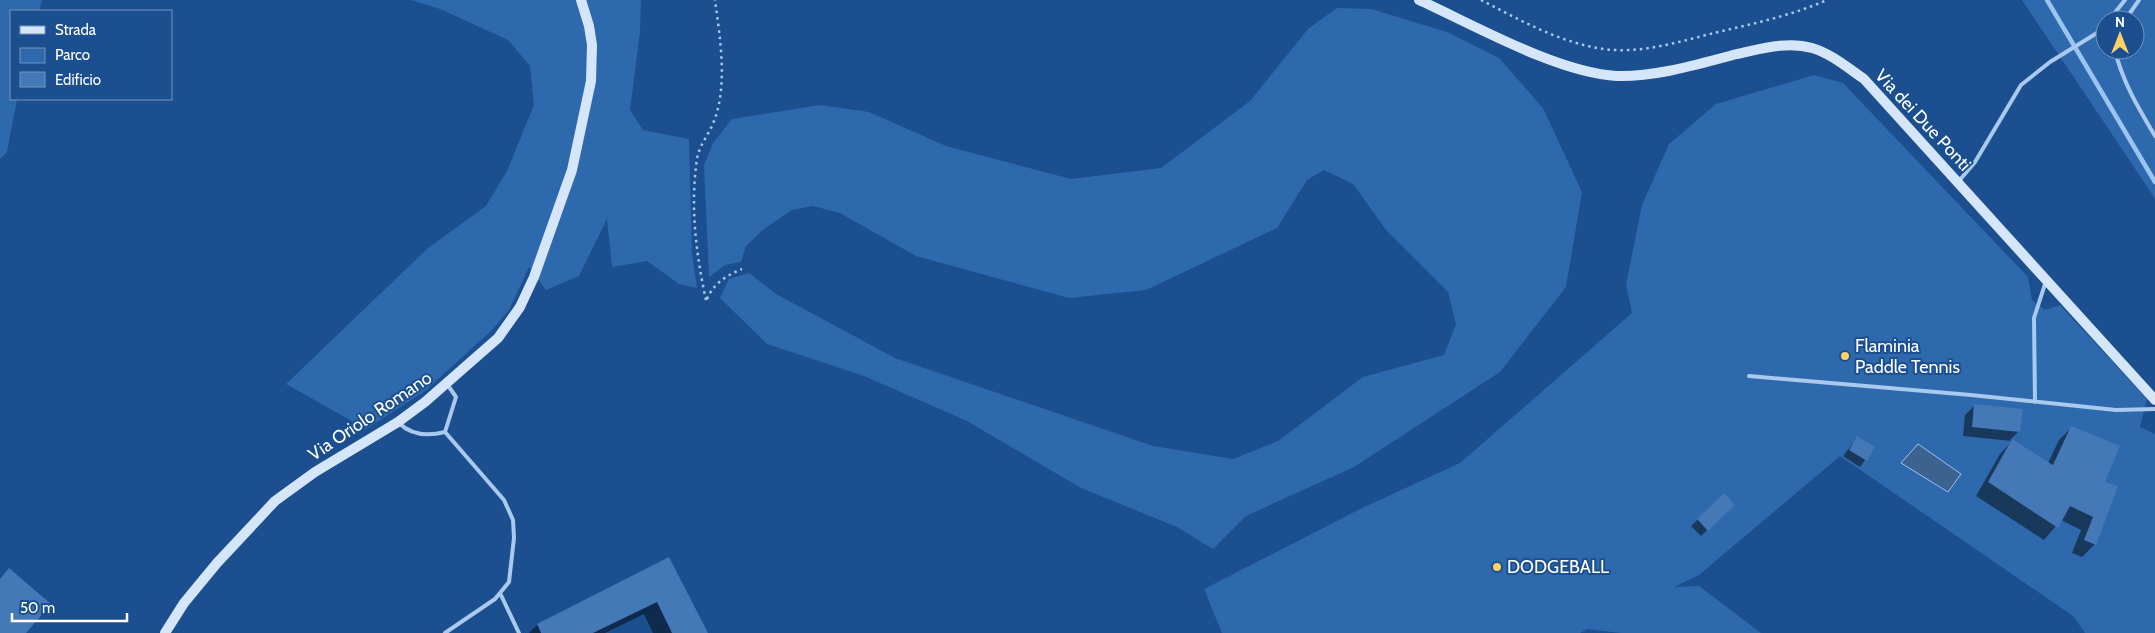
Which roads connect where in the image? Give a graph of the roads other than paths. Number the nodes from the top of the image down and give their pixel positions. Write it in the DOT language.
graph roads {
  1 [pos="581,0"];
  2 [pos="1419,0"];
  3 [pos="2125,0"];
  4 [pos="2117,10"];
  5 [pos="2095,34"];
  6 [pos="2117,60"];
  7 [pos="2155,136"];
  8 [pos="1958,182"];
  9 [pos="2046,280"];
  10 [pos="1749,376"];
  11 [pos="447,384"];
  12 [pos="2155,400"];
  13 [pos="2035,402"];
  14 [pos="2155,409"];
  15 [pos="398,422"];
  16 [pos="446,432"];
  17 [pos="500,593"];
  18 [pos="165,633"];
  19 [pos="445,633"];
  20 [pos="519,633"];
  1 -- 11 [label="street, Via Oriolo Romano"];
  2 -- 8 [label="street, Via dei Due Ponti"];
  3 -- 4 [label="lane"];
  5 -- 8 [label="lane"];
  6 -- 7 [label="lane"];
  8 -- 9 [label="street, Via dei Due Ponti"];
  9 -- 12 [label="street, Via dei Due Ponti"];
  9 -- 13 [label="lane"];
  10 -- 13 [label="lane"];
  11 -- 15 [label="street, Via Oriolo Romano"];
  11 -- 16 [label="lane"];
  13 -- 14 [label="lane"];
  15 -- 16 [label="lane"];
  15 -- 18 [label="street, Via Oriolo Romano"];
  16 -- 17 [label="lane"];
  17 -- 19 [label="lane"];
  17 -- 20 [label="lane"];
}
